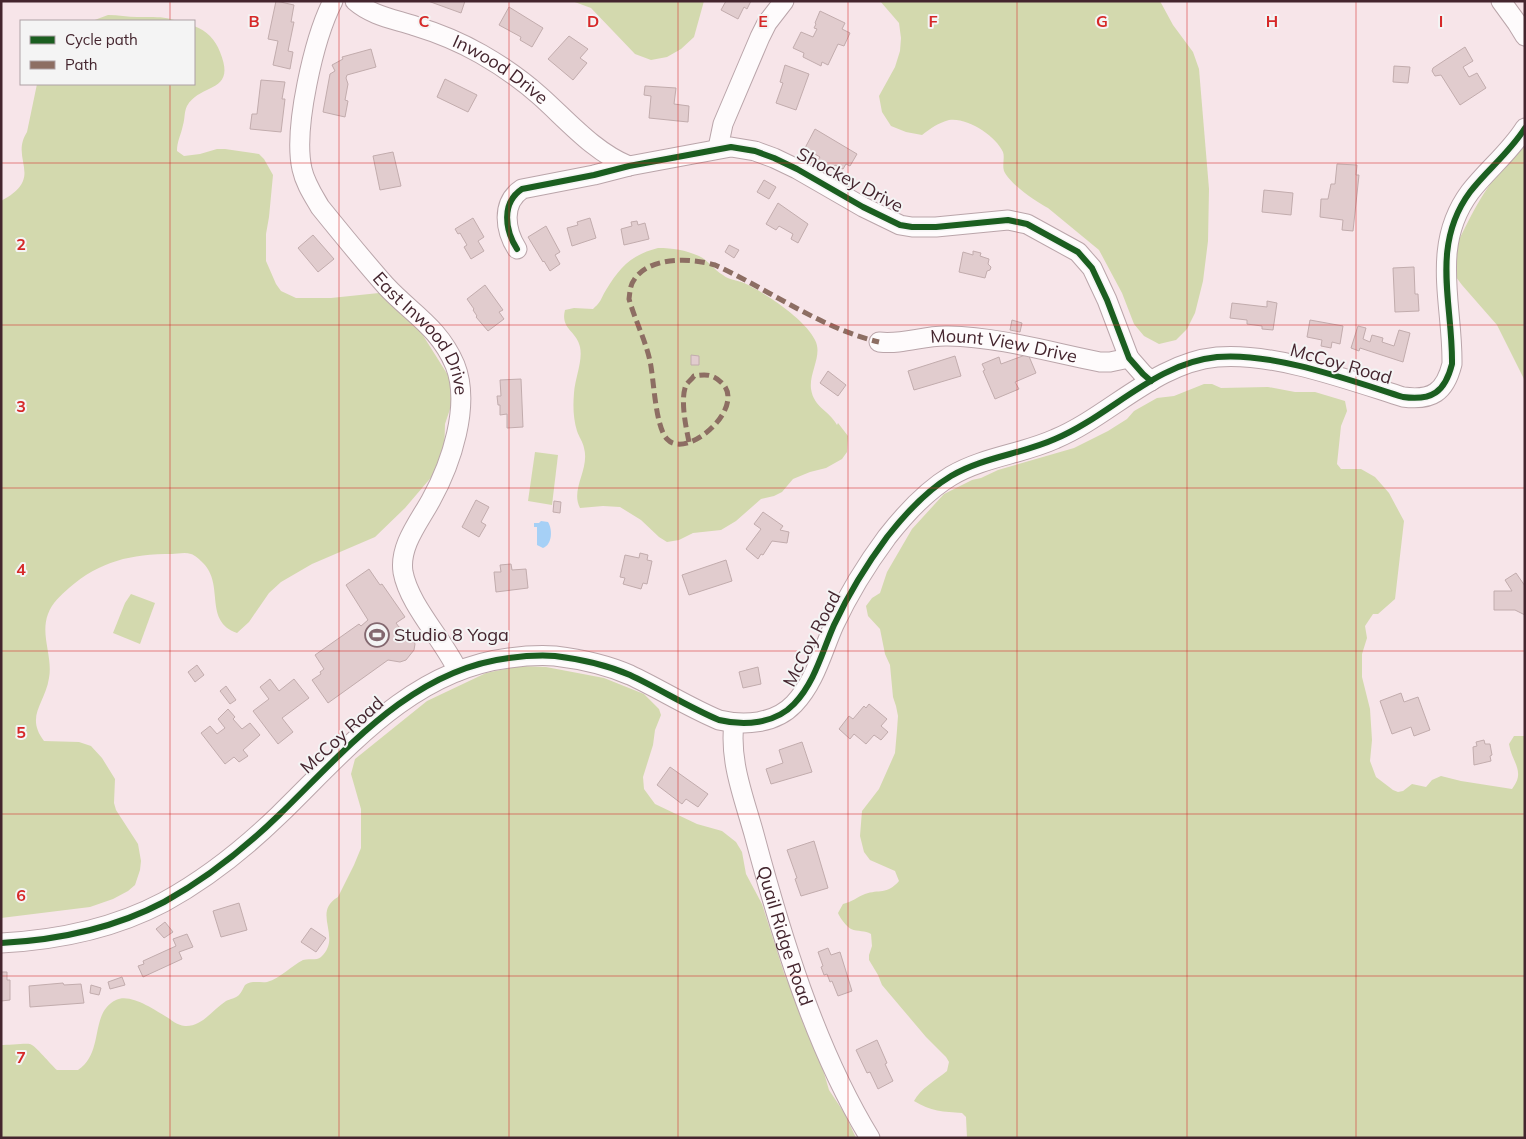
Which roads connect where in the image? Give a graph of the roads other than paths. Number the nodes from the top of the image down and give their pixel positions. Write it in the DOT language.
graph roads {
  1 [pos="333,1"];
  2 [pos="355,1"];
  3 [pos="784,1"];
  4 [pos="1501,1"];
  5 [pos="1525,36"];
  6 [pos="1525,128"];
  7 [pos="718,148"];
  8 [pos="629,166"];
  9 [pos="517,249"];
  10 [pos="879,342"];
  11 [pos="1129,358"];
  12 [pos="1151,381"];
  13 [pos="458,671"];
  14 [pos="734,723"];
  15 [pos="1,943"];
  16 [pos="870,1138"];
  1 -- 13 [label="street, East Inwood Drive"];
  2 -- 8 [label="street, Inwood Drive"];
  3 -- 7 [label="street"];
  4 -- 5 [label="street"];
  6 -- 12 [label="street, McCoy Road"];
  7 -- 8 [label="street, Shockey Drive"];
  7 -- 11 [label="street, Shockey Drive"];
  8 -- 9 [label="street, Shockey Drive"];
  10 -- 11 [label="street, Mount View Drive"];
  11 -- 12 [label="street, Shockey Drive"];
  12 -- 14 [label="street, McCoy Road"];
  13 -- 14 [label="street, McCoy Road"];
  13 -- 15 [label="street, McCoy Road"];
  14 -- 16 [label="street, Quail Ridge Road"];
}
